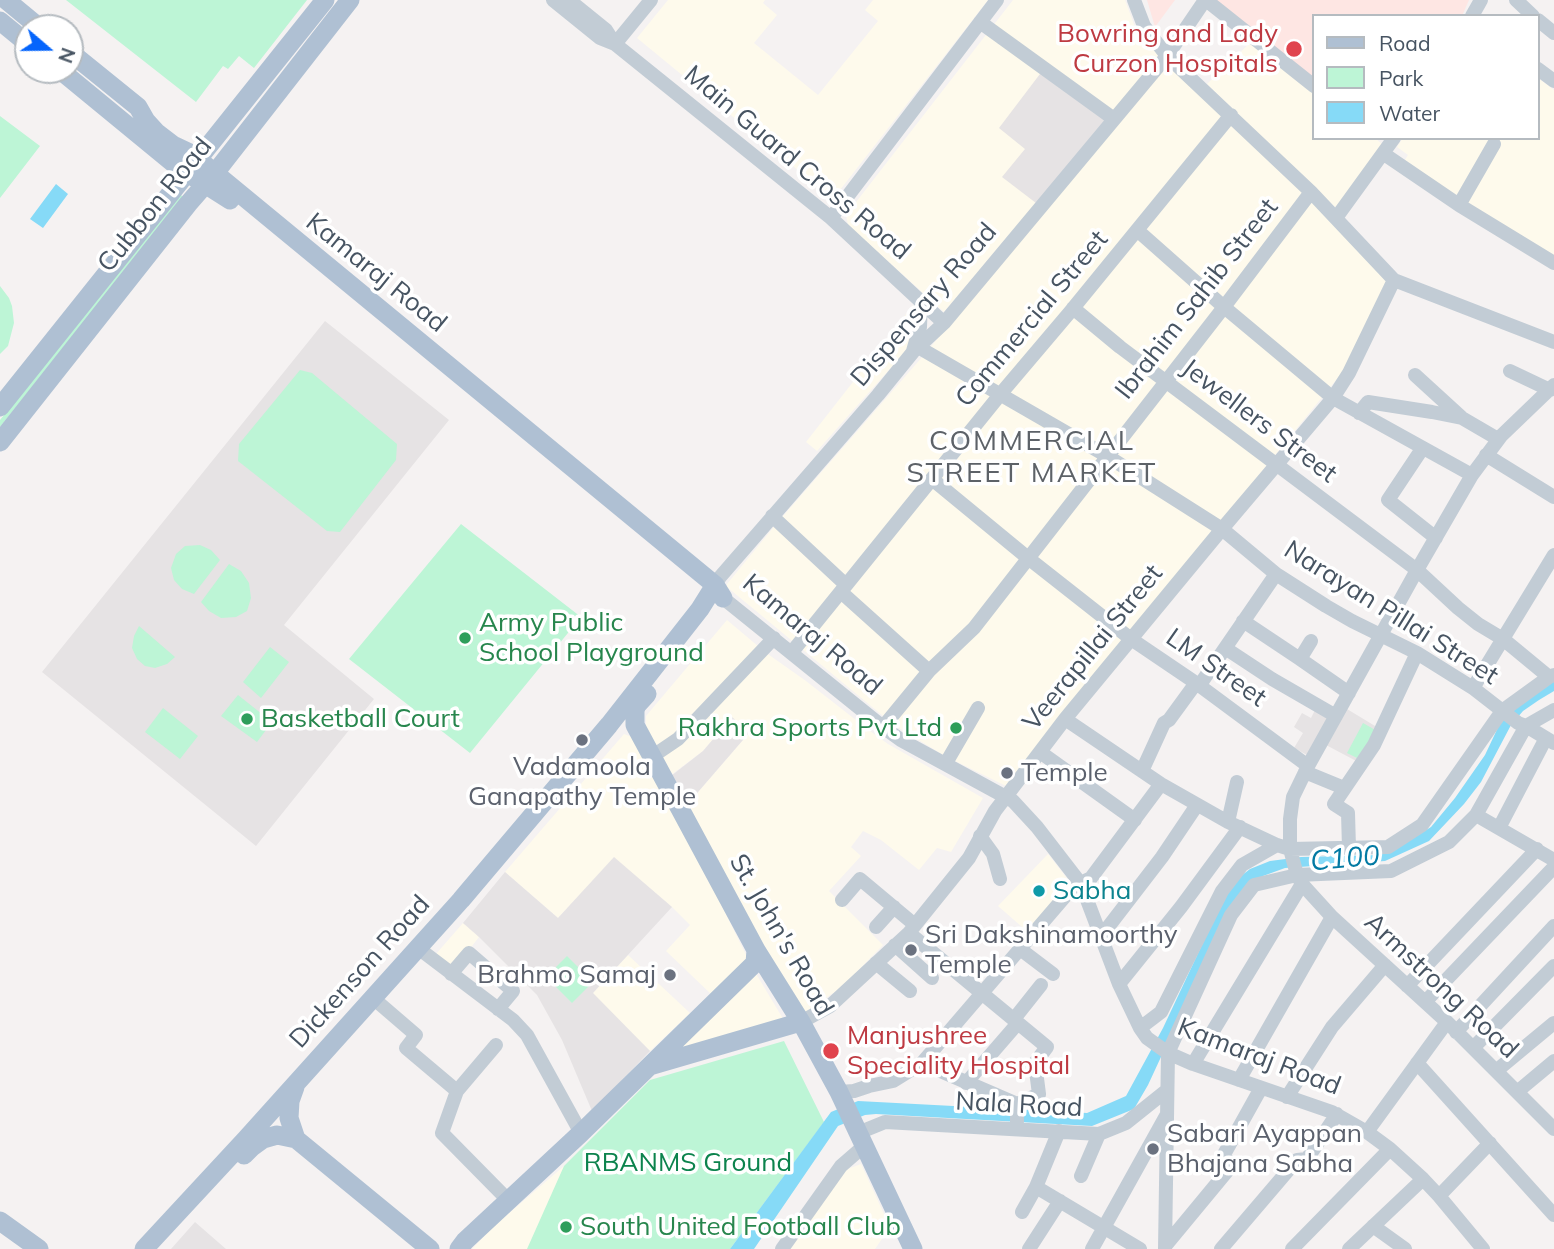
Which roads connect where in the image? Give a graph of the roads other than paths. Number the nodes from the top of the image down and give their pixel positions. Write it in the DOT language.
graph roads {
  1 [pos="6,0"];
  2 [pos="350,0"];
  3 [pos="553,0"];
  4 [pos="569,0"];
  5 [pos="651,0"];
  6 [pos="997,0"];
  7 [pos="1134,0"];
  8 [pos="1205,0"];
  9 [pos="1516,0"];
  10 [pos="319,7"];
  11 [pos="23,14"];
  12 [pos="1531,14"];
  13 [pos="0,21"];
  14 [pos="980,22"];
  15 [pos="1540,22"];
  16 [pos="328,28"];
  17 [pos="14,32"];
  18 [pos="1554,33"];
  19 [pos="615,44"];
  20 [pos="1167,56"];
  21 [pos="84,63"];
  22 [pos="1540,70"];
  23 [pos="1554,81"];
  24 [pos="79,84"];
  25 [pos="1312,84"];
  26 [pos="1231,115"];
  27 [pos="1114,119"];
  28 [pos="1387,144"];
  29 [pos="1494,144"];
  30 [pos="193,167"];
  31 [pos="210,179"];
  32 [pos="1311,192"];
  33 [pos="1459,205"];
  34 [pos="831,218"];
  35 [pos="1336,218"];
  36 [pos="1137,230"];
  37 [pos="1554,263"];
  38 [pos="1394,280"];
  39 [pos="921,300"];
  40 [pos="1224,307"];
  41 [pos="1073,308"];
  42 [pos="944,323"];
  43 [pos="1554,342"];
  44 [pos="916,350"];
  45 [pos="1510,370"];
  46 [pos="1415,375"];
  47 [pos="1165,381"];
  48 [pos="1552,387"];
  49 [pos="999,395"];
  50 [pos="1333,398"];
  51 [pos="0,407"];
  52 [pos="1359,413"];
  53 [pos="1462,418"];
  54 [pos="1498,439"];
  55 [pos="0,442"];
  56 [pos="1422,449"];
  57 [pos="1486,454"];
  58 [pos="1107,456"];
  59 [pos="1277,465"];
  60 [pos="1472,475"];
  61 [pos="932,479"];
  62 [pos="1554,497"];
  63 [pos="772,516"];
  64 [pos="1222,529"];
  65 [pos="1436,538"];
  66 [pos="1554,555"];
  67 [pos="1028,558"];
  68 [pos="1417,570"];
  69 [pos="1276,574"];
  70 [pos="844,588"];
  71 [pos="716,592"];
  72 [pos="1243,621"];
  73 [pos="1381,635"];
  74 [pos="774,638"];
  75 [pos="1131,639"];
  76 [pos="1503,639"];
  77 [pos="1311,641"];
  78 [pos="1225,649"];
  79 [pos="792,652"];
  80 [pos="1417,653"];
  81 [pos="1300,659"];
  82 [pos="929,671"];
  83 [pos="1552,676"];
  84 [pos="1198,684"];
  85 [pos="1473,688"];
  86 [pos="1349,693"];
  87 [pos="978,708"];
  88 [pos="1554,710"];
  89 [pos="1503,712"];
  90 [pos="1336,716"];
  91 [pos="1065,719"];
  92 [pos="1522,724"];
  93 [pos="610,725"];
  94 [pos="635,725"];
  95 [pos="883,727"];
  96 [pos="1550,740"];
  97 [pos="1040,752"];
  98 [pos="653,756"];
  99 [pos="946,764"];
  100 [pos="1306,769"];
  101 [pos="1142,771"];
  102 [pos="1237,782"];
  103 [pos="1161,784"];
  104 [pos="1344,788"];
  105 [pos="1007,796"];
  106 [pos="1197,805"];
  107 [pos="1476,815"];
  108 [pos="1135,820"];
  109 [pos="1234,825"];
  110 [pos="1499,828"];
  111 [pos="980,836"];
  112 [pos="1349,848"];
  113 [pos="1536,849"];
  114 [pos="1554,860"];
  115 [pos="1292,863"];
  116 [pos="1554,867"];
  117 [pos="1000,879"];
  118 [pos="1082,884"];
  119 [pos="842,900"];
  120 [pos="894,907"];
  121 [pos="1332,917"];
  122 [pos="1554,926"];
  123 [pos="876,927"];
  124 [pos="912,929"];
  125 [pos="1102,935"];
  126 [pos="895,946"];
  127 [pos="418,948"];
  128 [pos="1020,949"];
  129 [pos="756,950"];
  130 [pos="876,963"];
  131 [pos="1385,965"];
  132 [pos="1554,966"];
  133 [pos="451,974"];
  134 [pos="1053,974"];
  135 [pos="932,978"];
  136 [pos="1119,984"];
  137 [pos="1041,985"];
  138 [pos="1407,986"];
  139 [pos="910,991"];
  140 [pos="982,993"];
  141 [pos="373,998"];
  142 [pos="1425,1002"];
  143 [pos="498,1009"];
  144 [pos="1016,1021"];
  145 [pos="801,1022"];
  146 [pos="1554,1023"];
  147 [pos="1452,1027"];
  148 [pos="1140,1028"];
  149 [pos="496,1045"];
  150 [pos="1472,1048"];
  151 [pos="1168,1053"];
  152 [pos="1554,1061"];
  153 [pos="922,1063"];
  154 [pos="1417,1063"];
  155 [pos="1193,1064"];
  156 [pos="646,1068"];
  157 [pos="1496,1071"];
  158 [pos="1239,1080"];
  159 [pos="297,1082"];
  160 [pos="966,1083"];
  161 [pos="1261,1088"];
  162 [pos="457,1091"];
  163 [pos="1166,1091"];
  164 [pos="1517,1092"];
  165 [pos="1287,1097"];
  166 [pos="842,1098"];
  167 [pos="1337,1114"];
  168 [pos="1167,1115"];
  169 [pos="1554,1129"];
  170 [pos="1059,1132"];
  171 [pos="1367,1132"];
  172 [pos="581,1133"];
  173 [pos="1099,1134"];
  174 [pos="859,1135"];
  175 [pos="296,1139"];
  176 [pos="1490,1143"];
  177 [pos="1390,1149"];
  178 [pos="1081,1176"];
  179 [pos="1423,1179"];
  180 [pos="1036,1187"];
  181 [pos="1439,1196"];
  182 [pos="197,1199"];
  183 [pos="508,1200"];
  184 [pos="1060,1200"];
  185 [pos="1022,1212"];
  186 [pos="1554,1214"];
  187 [pos="0,1221"];
  188 [pos="1373,1226"];
  189 [pos="1104,1229"];
  190 [pos="0,1233"];
  191 [pos="462,1245"];
  192 [pos="428,1247"];
  193 [pos="1165,1247"];
  194 [pos="22,1249"];
  195 [pos="39,1249"];
  196 [pos="144,1249"];
  197 [pos="159,1249"];
  198 [pos="782,1249"];
  199 [pos="913,1249"];
  200 [pos="1029,1249"];
  201 [pos="1092,1249"];
  202 [pos="1140,1249"];
  203 [pos="1221,1249"];
  204 [pos="1292,1249"];
  205 [pos="1349,1249"];
  206 [pos="1405,1249"];
  207 [pos="1483,1249"];
  1 -- 11 [label="main road"];
  2 -- 16 [label="main road, Cubbon Road"];
  3 -- 19 [label="street, Main Guard Cross Road"];
  4 -- 19 [label="street, Main Guard Cross Road"];
  5 -- 19 [label="street"];
  6 -- 14 [label="street"];
  7 -- 20 [label="street"];
  8 -- 20 [label="street, Dispensary Road"];
  8 -- 25 [label="street"];
  9 -- 12 [label="street"];
  10 -- 16 [label="main road"];
  10 -- 30 [label="main road, Cubbon Road"];
  13 -- 17 [label="main road"];
  14 -- 27 [label="street"];
  14 -- 34 [label="street"];
  15 -- 18 [label="street"];
  16 -- 31 [label="main road, Cubbon Road"];
  19 -- 34 [label="street, Main Guard Cross Road"];
  20 -- 26 [label="street"];
  20 -- 27 [label="street, Dispensary Road"];
  21 -- 30 [label="main road, Kamaraj Road"];
  22 -- 23 [label="street"];
  24 -- 30 [label="main road, Kamaraj Road"];
  26 -- 32 [label="street"];
  26 -- 36 [label="street, Commercial Street"];
  27 -- 42 [label="street, Dispensary Road"];
  28 -- 33 [label="street"];
  28 -- 35 [label="street"];
  29 -- 33 [label="street"];
  30 -- 31 [label="main road, Kamaraj Road"];
  30 -- 51 [label="main road, Cubbon Road"];
  31 -- 55 [label="main road, Cubbon Road"];
  31 -- 71 [label="main road, Kamaraj Road"];
  32 -- 35 [label="street"];
  32 -- 40 [label="street, Ibrahim Sahib Street"];
  33 -- 37 [label="street"];
  34 -- 39 [label="street, Main Guard Cross Road"];
  35 -- 38 [label="street"];
  36 -- 40 [label="street"];
  36 -- 41 [label="street, Commercial Street"];
  38 -- 43 [label="street"];
  38 -- 50 [label="street, Veerapillai Street"];
  39 -- 42 [label="street, Main Guard Cross Road"];
  39 -- 44 [label="street"];
  40 -- 47 [label="street, Ibrahim Sahib Street"];
  40 -- 50 [label="street"];
  41 -- 47 [label="street, Jewellers Street"];
  41 -- 49 [label="street, Commercial Street"];
  42 -- 44 [label="street, Dispensary Road"];
  44 -- 49 [label="street, Narayan Pillai Street"];
  44 -- 63 [label="street, Dispensary Road"];
  45 -- 48 [label="street"];
  46 -- 53 [label="street"];
  47 -- 58 [label="street, Ibrahim Sahib Street"];
  47 -- 59 [label="street, Jewellers Street"];
  48 -- 54 [label="street"];
  49 -- 58 [label="street, Narayan Pillai Street"];
  49 -- 61 [label="street, Commercial Street"];
  50 -- 52 [label="street"];
  50 -- 59 [label="street, Veerapillai Street"];
  52 -- 53 [label="street"];
  52 -- 56 [label="street"];
  53 -- 54 [label="street"];
  54 -- 57 [label="street"];
  56 -- 60 [label="street"];
  56 -- 65 [label="street"];
  57 -- 60 [label="street"];
  57 -- 62 [label="street"];
  58 -- 64 [label="street, Narayan Pillai Street"];
  58 -- 67 [label="street, Ibrahim Sahib Street"];
  59 -- 64 [label="street, Veerapillai Street"];
  59 -- 68 [label="street, Jewellers Street"];
  60 -- 65 [label="street"];
  61 -- 67 [label="street, LM Street"];
  61 -- 70 [label="street, Commercial Street"];
  63 -- 70 [label="street"];
  63 -- 71 [label="street, Dispensary Road"];
  64 -- 69 [label="street, Narayan Pillai Street"];
  64 -- 75 [label="street, Veerapillai Street"];
  65 -- 68 [label="street"];
  66 -- 76 [label="street"];
  67 -- 75 [label="street, LM Street"];
  67 -- 82 [label="street, Ibrahim Sahib Street"];
  68 -- 73 [label="street"];
  68 -- 76 [label="street, Jewellers Street"];
  69 -- 72 [label="street"];
  69 -- 73 [label="street, Narayan Pillai Street"];
  70 -- 79 [label="street, Commercial Street"];
  70 -- 82 [label="street"];
  71 -- 74 [label="street, Kamaraj Road"];
  71 -- 93 [label="main road, Dickenson Road"];
  71 -- 94 [label="main road"];
  72 -- 78 [label="street"];
  72 -- 81 [label="street"];
  73 -- 80 [label="street, Narayan Pillai Street"];
  73 -- 86 [label="street"];
  74 -- 79 [label="street, Kamaraj Road"];
  74 -- 98 [label="street"];
  75 -- 84 [label="street, LM Street"];
  75 -- 91 [label="street, Veerapillai Street"];
  76 -- 83 [label="street, Jewellers Street"];
  76 -- 85 [label="street"];
  77 -- 81 [label="street"];
  78 -- 84 [label="street"];
  78 -- 90 [label="street"];
  79 -- 95 [label="street, Kamaraj Road"];
  80 -- 85 [label="street, Narayan Pillai Street"];
  80 -- 104 [label="street"];
  81 -- 86 [label="street"];
  82 -- 95 [label="street, Ibrahim Sahib Street"];
  83 -- 89 [label="street"];
  84 -- 100 [label="street, LM Street"];
  84 -- 101 [label="street"];
  85 -- 89 [label="street, Narayan Pillai Street"];
  86 -- 90 [label="street"];
  87 -- 99 [label="street"];
  88 -- 92 [label="street"];
  89 -- 92 [label="street, Narayan Pillai Street"];
  89 -- 112 [label="street"];
  90 -- 100 [label="street"];
  91 -- 97 [label="street, Veerapillai Street"];
  91 -- 101 [label="street"];
  92 -- 96 [label="street, Narayan Pillai Street"];
  92 -- 107 [label="street"];
  93 -- 94 [label="main road"];
  93 -- 127 [label="main road, Dickenson Road"];
  94 -- 98 [label="main road, St. John's Road"];
  95 -- 99 [label="street, Kamaraj Road"];
  96 -- 110 [label="street"];
  97 -- 105 [label="street, Veerapillai Street"];
  97 -- 108 [label="street"];
  98 -- 129 [label="main road, St. John's Road"];
  99 -- 105 [label="street, Kamaraj Road"];
  100 -- 104 [label="street, LM Street"];
  100 -- 115 [label="street"];
  101 -- 103 [label="street"];
  102 -- 109 [label="street"];
  103 -- 106 [label="street"];
  103 -- 108 [label="street"];
  104 -- 112 [label="street"];
  105 -- 111 [label="street, Veerapillai Street"];
  105 -- 118 [label="street, Kamaraj Road"];
  106 -- 109 [label="street"];
  106 -- 125 [label="street"];
  107 -- 110 [label="street"];
  107 -- 115 [label="street"];
  108 -- 118 [label="street"];
  109 -- 115 [label="street"];
  109 -- 136 [label="street"];
  110 -- 113 [label="street"];
  111 -- 117 [label="street"];
  111 -- 124 [label="street, Veerapillai Street"];
  112 -- 115 [label="street"];
  113 -- 114 [label="street"];
  113 -- 138 [label="street"];
  115 -- 121 [label="street, Armstrong Road"];
  115 -- 148 [label="street"];
  115 -- 151 [label="street"];
  115 -- 155 [label="street"];
  116 -- 142 [label="street"];
  118 -- 125 [label="street, Kamaraj Road"];
  118 -- 128 [label="street"];
  119 -- 120 [label="street"];
  120 -- 123 [label="street"];
  120 -- 124 [label="street"];
  121 -- 131 [label="street, Armstrong Road"];
  121 -- 158 [label="street"];
  122 -- 147 [label="street"];
  124 -- 126 [label="street, Veerapillai Street"];
  124 -- 140 [label="street"];
  125 -- 136 [label="street, Kamaraj Road"];
  126 -- 130 [label="street, Veerapillai Street"];
  126 -- 135 [label="street"];
  127 -- 133 [label="street"];
  127 -- 141 [label="main road, Dickenson Road"];
  128 -- 134 [label="street"];
  128 -- 140 [label="street"];
  129 -- 145 [label="main road, St. John's Road"];
  129 -- 156 [label="main road"];
  130 -- 139 [label="street"];
  130 -- 145 [label="street, Veerapillai Street"];
  131 -- 138 [label="street, Armstrong Road"];
  131 -- 165 [label="street"];
  132 -- 150 [label="street"];
  133 -- 143 [label="street"];
  133 -- 143 [label="street"];
  136 -- 148 [label="street, Kamaraj Road"];
  137 -- 144 [label="street"];
  138 -- 142 [label="street, Armstrong Road"];
  140 -- 144 [label="street"];
  140 -- 153 [label="street"];
  141 -- 159 [label="main road, Dickenson Road"];
  141 -- 162 [label="street"];
  142 -- 147 [label="street, Armstrong Road"];
  143 -- 172 [label="street"];
  144 -- 160 [label="street"];
  144 -- 160 [label="street"];
  145 -- 156 [label="main road"];
  145 -- 166 [label="main road, St. John's Road"];
  146 -- 157 [label="street"];
  147 -- 150 [label="street, Armstrong Road"];
  147 -- 154 [label="street"];
  148 -- 151 [label="street, Kamaraj Road"];
  149 -- 162 [label="street"];
  150 -- 157 [label="street, Armstrong Road"];
  151 -- 155 [label="street, Kamaraj Road"];
  151 -- 163 [label="street"];
  152 -- 164 [label="street"];
  153 -- 160 [label="street"];
  153 -- 166 [label="street"];
  154 -- 171 [label="street"];
  154 -- 176 [label="street"];
  155 -- 158 [label="street, Kamaraj Road"];
  156 -- 172 [label="main road"];
  157 -- 164 [label="street, Armstrong Road"];
  158 -- 161 [label="street, Kamaraj Road"];
  159 -- 175 [label="main road"];
  159 -- 182 [label="main road, Dickenson Road"];
  161 -- 165 [label="street, Kamaraj Road"];
  161 -- 193 [label="street"];
  162 -- 183 [label="street"];
  163 -- 168 [label="street"];
  163 -- 173 [label="street, Nala Road"];
  164 -- 169 [label="street, Armstrong Road"];
  165 -- 167 [label="street, Kamaraj Road"];
  166 -- 174 [label="main road, St. John's Road"];
  167 -- 171 [label="street, Kamaraj Road"];
  167 -- 203 [label="street"];
  168 -- 189 [label="street"];
  168 -- 193 [label="street"];
  170 -- 173 [label="street, Nala Road"];
  170 -- 174 [label="street, Nala Road"];
  170 -- 180 [label="street"];
  171 -- 177 [label="street, Kamaraj Road"];
  172 -- 183 [label="main road"];
  173 -- 178 [label="street"];
  174 -- 198 [label="street"];
  174 -- 199 [label="main road, St. John's Road"];
  175 -- 182 [label="main road, Dickenson Road"];
  175 -- 192 [label="main road"];
  176 -- 181 [label="street"];
  176 -- 186 [label="street"];
  177 -- 179 [label="street, Kamaraj Road"];
  177 -- 204 [label="street"];
  179 -- 181 [label="street, Kamaraj Road"];
  179 -- 188 [label="street"];
  180 -- 184 [label="street"];
  180 -- 185 [label="street"];
  181 -- 207 [label="street, Kamaraj Road"];
  182 -- 196 [label="main road, Dickenson Road"];
  182 -- 197 [label="main road, Dickenson Road"];
  183 -- 191 [label="main road"];
  184 -- 189 [label="street"];
  184 -- 200 [label="street"];
  187 -- 195 [label="main road"];
  188 -- 205 [label="street"];
  188 -- 206 [label="street"];
  189 -- 201 [label="street"];
  189 -- 202 [label="street"];
  190 -- 194 [label="main road"];
  191 -- 192 [label="main road"];
}
